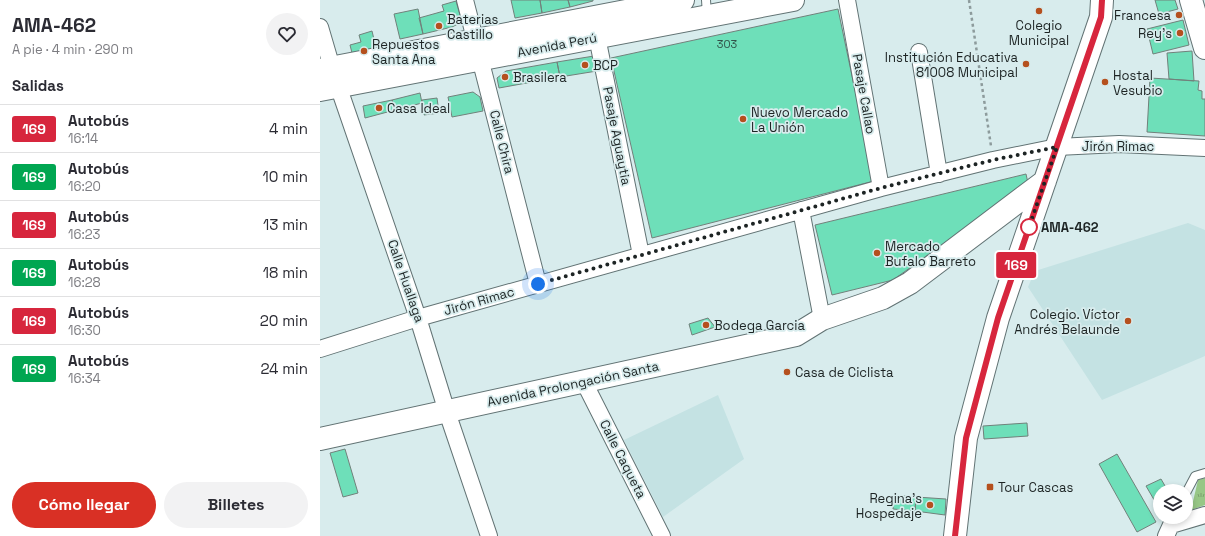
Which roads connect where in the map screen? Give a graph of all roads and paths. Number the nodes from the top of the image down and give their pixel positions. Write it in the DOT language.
graph roads {
  1 [pos="465,0"];
  2 [pos="683,0"];
  3 [pos="847,0"];
  4 [pos="969,0"];
  5 [pos="1102,0"];
  6 [pos="1191,0"];
  7 [pos="780,1"];
  8 [pos="706,8"];
  9 [pos="320,27"];
  10 [pos="595,27"];
  11 [pos="1205,48"];
  12 [pos="478,50"];
  13 [pos="919,52"];
  14 [pos="328,79"];
  15 [pos="1057,147"];
  16 [pos="1205,148"];
  17 [pos="993,160"];
  18 [pos="938,167"];
  19 [pos="1045,181"];
  20 [pos="881,188"];
  21 [pos="801,210"];
  22 [pos="981,229"];
  23 [pos="1025,239"];
  24 [pos="641,255"];
  25 [pos="538,284"];
  26 [pos="418,318"];
  27 [pos="822,319"];
  28 [pos="320,349"];
  29 [pos="584,382"];
  30 [pos="445,405"];
  31 [pos="320,425"];
  32 [pos="320,439"];
  33 [pos="1205,473"];
  34 [pos="1191,484"];
  35 [pos="1205,515"];
  36 [pos="1171,526"];
  37 [pos="489,536"];
  38 [pos="662,536"];
  39 [pos="955,536"];
  1 -- 12 [label="street, Calle Chira"];
  2 -- 10 [label="street, Avenida Perú"];
  3 -- 20 [label="street, Pasaje Callao"];
  4 -- 17 [label="path"];
  5 -- 15 [label="street"];
  6 -- 11 [label="street"];
  7 -- 8 [label="street, Avenida Perú"];
  8 -- 10 [label="street, Avenida Perú"];
  9 -- 14 [label="street, Calle Huallaga"];
  10 -- 12 [label="street, Avenida Perú"];
  10 -- 24 [label="street, Pasaje Aguaytia"];
  12 -- 14 [label="street, Avenida Perú"];
  12 -- 25 [label="street, Calle Chira"];
  13 -- 18 [label="street"];
  14 -- 26 [label="street, Calle Huallaga"];
  15 -- 16 [label="street, Jirón Rimac"];
  15 -- 17 [label="street, Jirón Rimac"];
  15 -- 19 [label="street"];
  17 -- 18 [label="street, Jirón Rimac"];
  18 -- 20 [label="street, Jirón Rimac"];
  19 -- 22 [label="street, Avenida Prolongación Santa"];
  19 -- 23 [label="street"];
  20 -- 21 [label="street, Jirón Rimac"];
  21 -- 24 [label="street, Jirón Rimac"];
  21 -- 27 [label="street"];
  22 -- 23 [label="street"];
  22 -- 27 [label="street, Avenida Prolongación Santa"];
  23 -- 39 [label="street"];
  24 -- 25 [label="street, Jirón Rimac"];
  25 -- 26 [label="street, Jirón Rimac"];
  26 -- 28 [label="street, Jirón Rimac"];
  26 -- 30 [label="street, Calle Huallaga"];
  27 -- 29 [label="street, Avenida Prolongación Santa"];
  27 -- 30 [label="street, Avenida Prolongación Santa"];
  29 -- 30 [label="street, Avenida Prolongación Santa"];
  29 -- 38 [label="street, Calle Caqueta"];
  30 -- 31 [label="street, Avenida Prolongación Santa"];
  30 -- 32 [label="street, Avenida Prolongación Santa"];
  30 -- 37 [label="street, Calle Huallaga"];
  33 -- 34 [label="lane"];
  35 -- 36 [label="street"];
}
